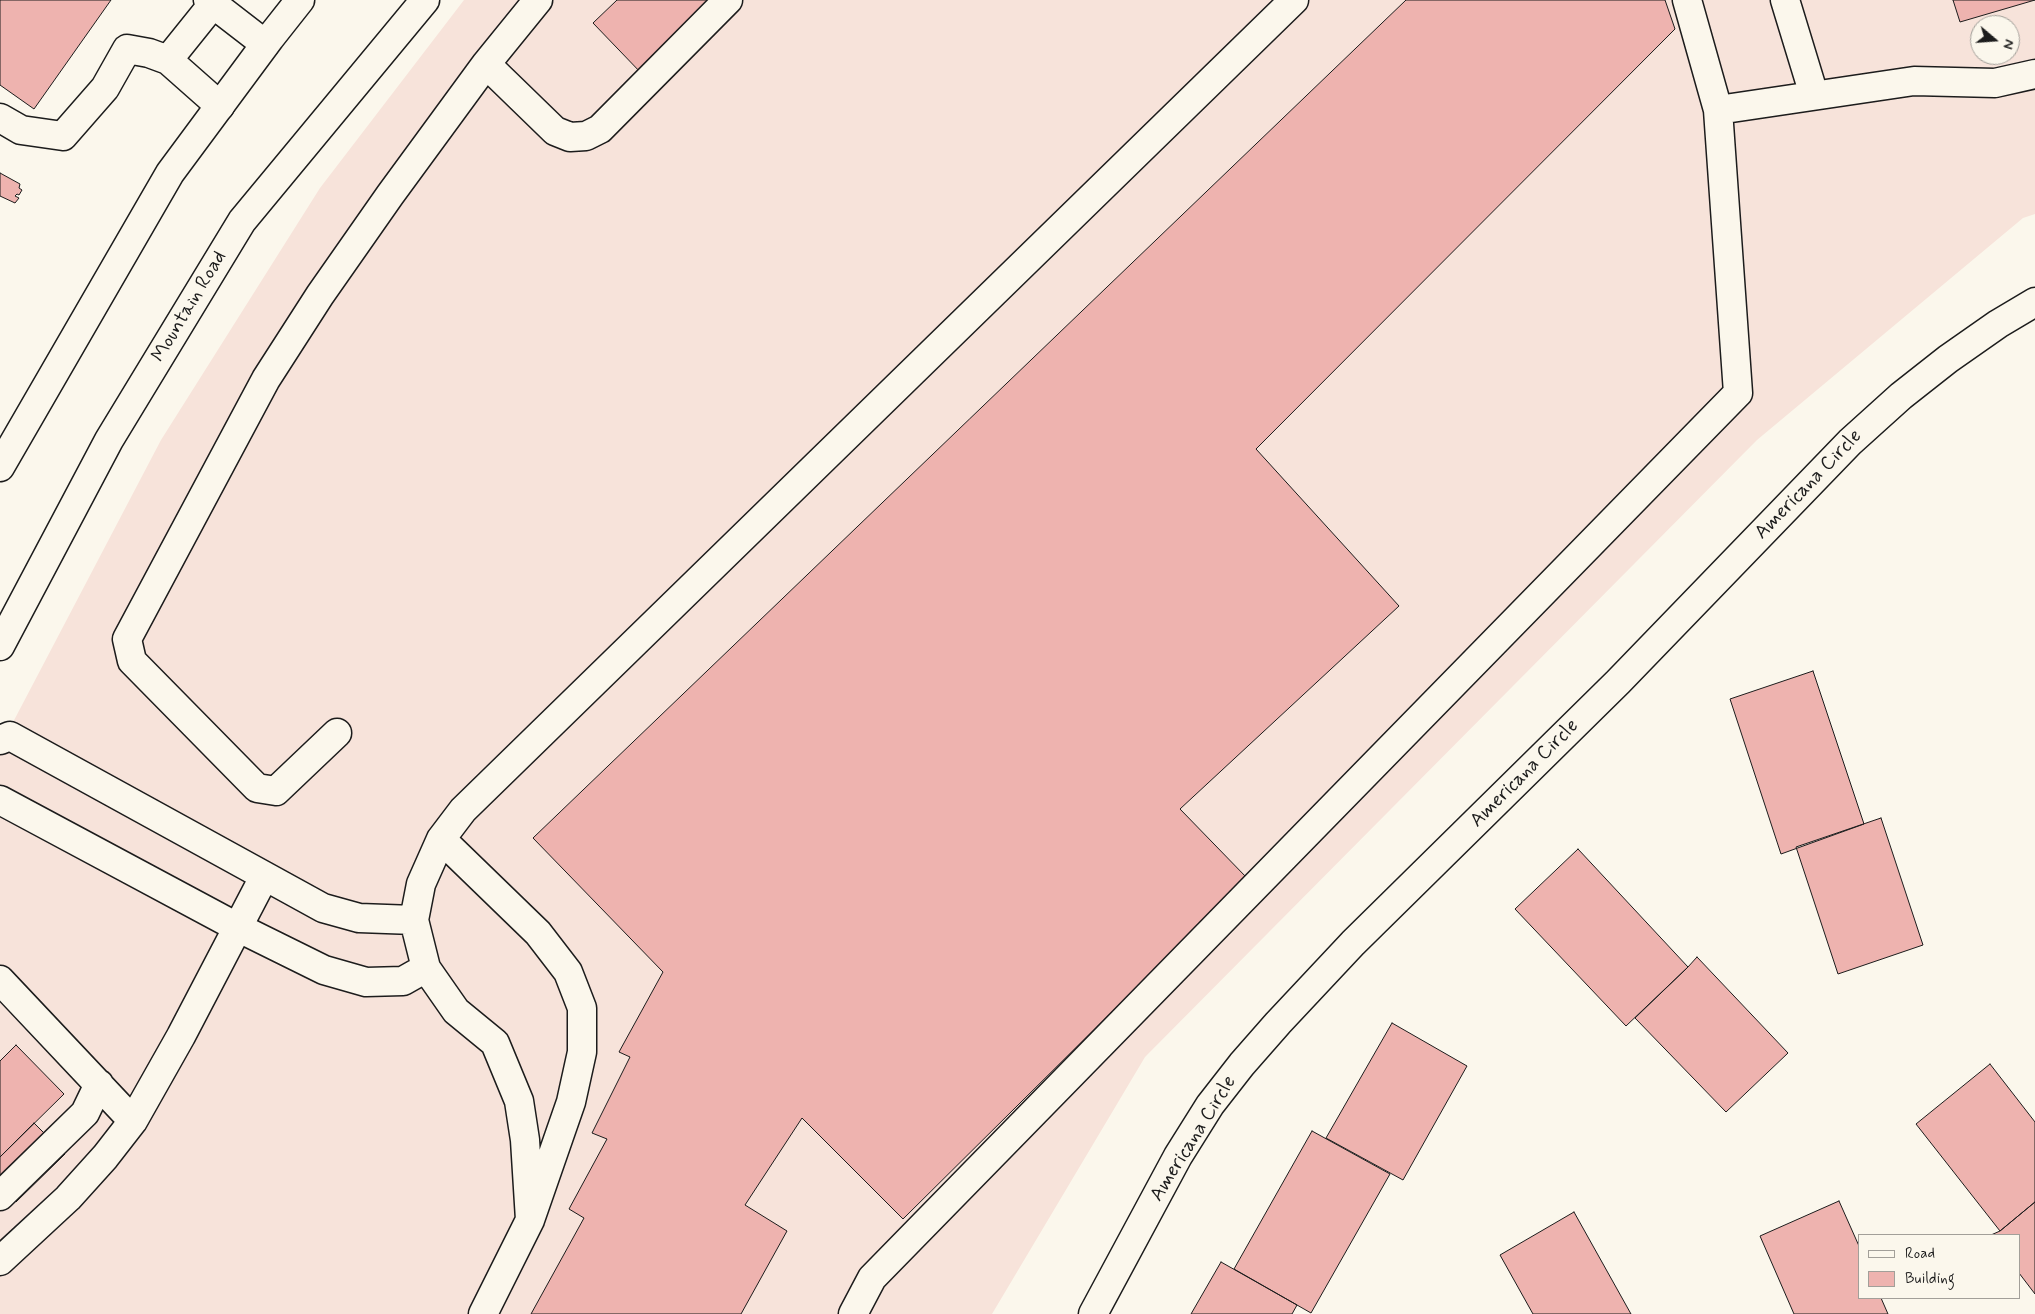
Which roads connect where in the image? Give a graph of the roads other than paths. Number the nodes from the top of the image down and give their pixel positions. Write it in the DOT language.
graph roads {
  1 [pos="300,0"];
  2 [pos="425,0"];
  3 [pos="538,0"];
  4 [pos="728,0"];
  5 [pos="1294,0"];
  6 [pos="1687,0"];
  7 [pos="1785,0"];
  8 [pos="210,2"];
  9 [pos="265,44"];
  10 [pos="168,60"];
  11 [pos="486,64"];
  12 [pos="2035,74"];
  13 [pos="1814,95"];
  14 [pos="220,106"];
  15 [pos="1718,110"];
  16 [pos="0,118"];
  17 [pos="2035,302"];
  18 [pos="0,467"];
  19 [pos="0,646"];
  20 [pos="337,733"];
  21 [pos="0,740"];
  22 [pos="0,800"];
  23 [pos="441,839"];
  24 [pos="264,877"];
  25 [pos="414,920"];
  26 [pos="237,927"];
  27 [pos="426,968"];
  28 [pos="0,980"];
  29 [pos="99,1084"];
  30 [pos="133,1121"];
  31 [pos="0,1196"];
  32 [pos="530,1220"];
  33 [pos="0,1261"];
  34 [pos="483,1314"];
  35 [pos="853,1314"];
  36 [pos="1093,1314"];
  1 -- 9 [label="street"];
  2 -- 19 [label="street, Mountain Road"];
  3 -- 11 [label="street"];
  4 -- 11 [label="street"];
  5 -- 23 [label="street"];
  6 -- 15 [label="street"];
  7 -- 13 [label="street"];
  8 -- 9 [label="street"];
  8 -- 10 [label="street"];
  9 -- 14 [label="street"];
  10 -- 14 [label="street"];
  10 -- 16 [label="street"];
  11 -- 20 [label="street"];
  12 -- 13 [label="street"];
  13 -- 15 [label="street"];
  14 -- 18 [label="street"];
  15 -- 35 [label="street"];
  17 -- 36 [label="street, Americana Circle"];
  21 -- 24 [label="street"];
  22 -- 26 [label="street"];
  23 -- 25 [label="street"];
  23 -- 32 [label="street"];
  24 -- 25 [label="street"];
  24 -- 26 [label="street"];
  25 -- 27 [label="street"];
  26 -- 27 [label="street"];
  26 -- 30 [label="street"];
  27 -- 32 [label="street"];
  28 -- 29 [label="street"];
  29 -- 30 [label="street"];
  29 -- 31 [label="street"];
  30 -- 33 [label="street"];
  32 -- 34 [label="street"];
}
